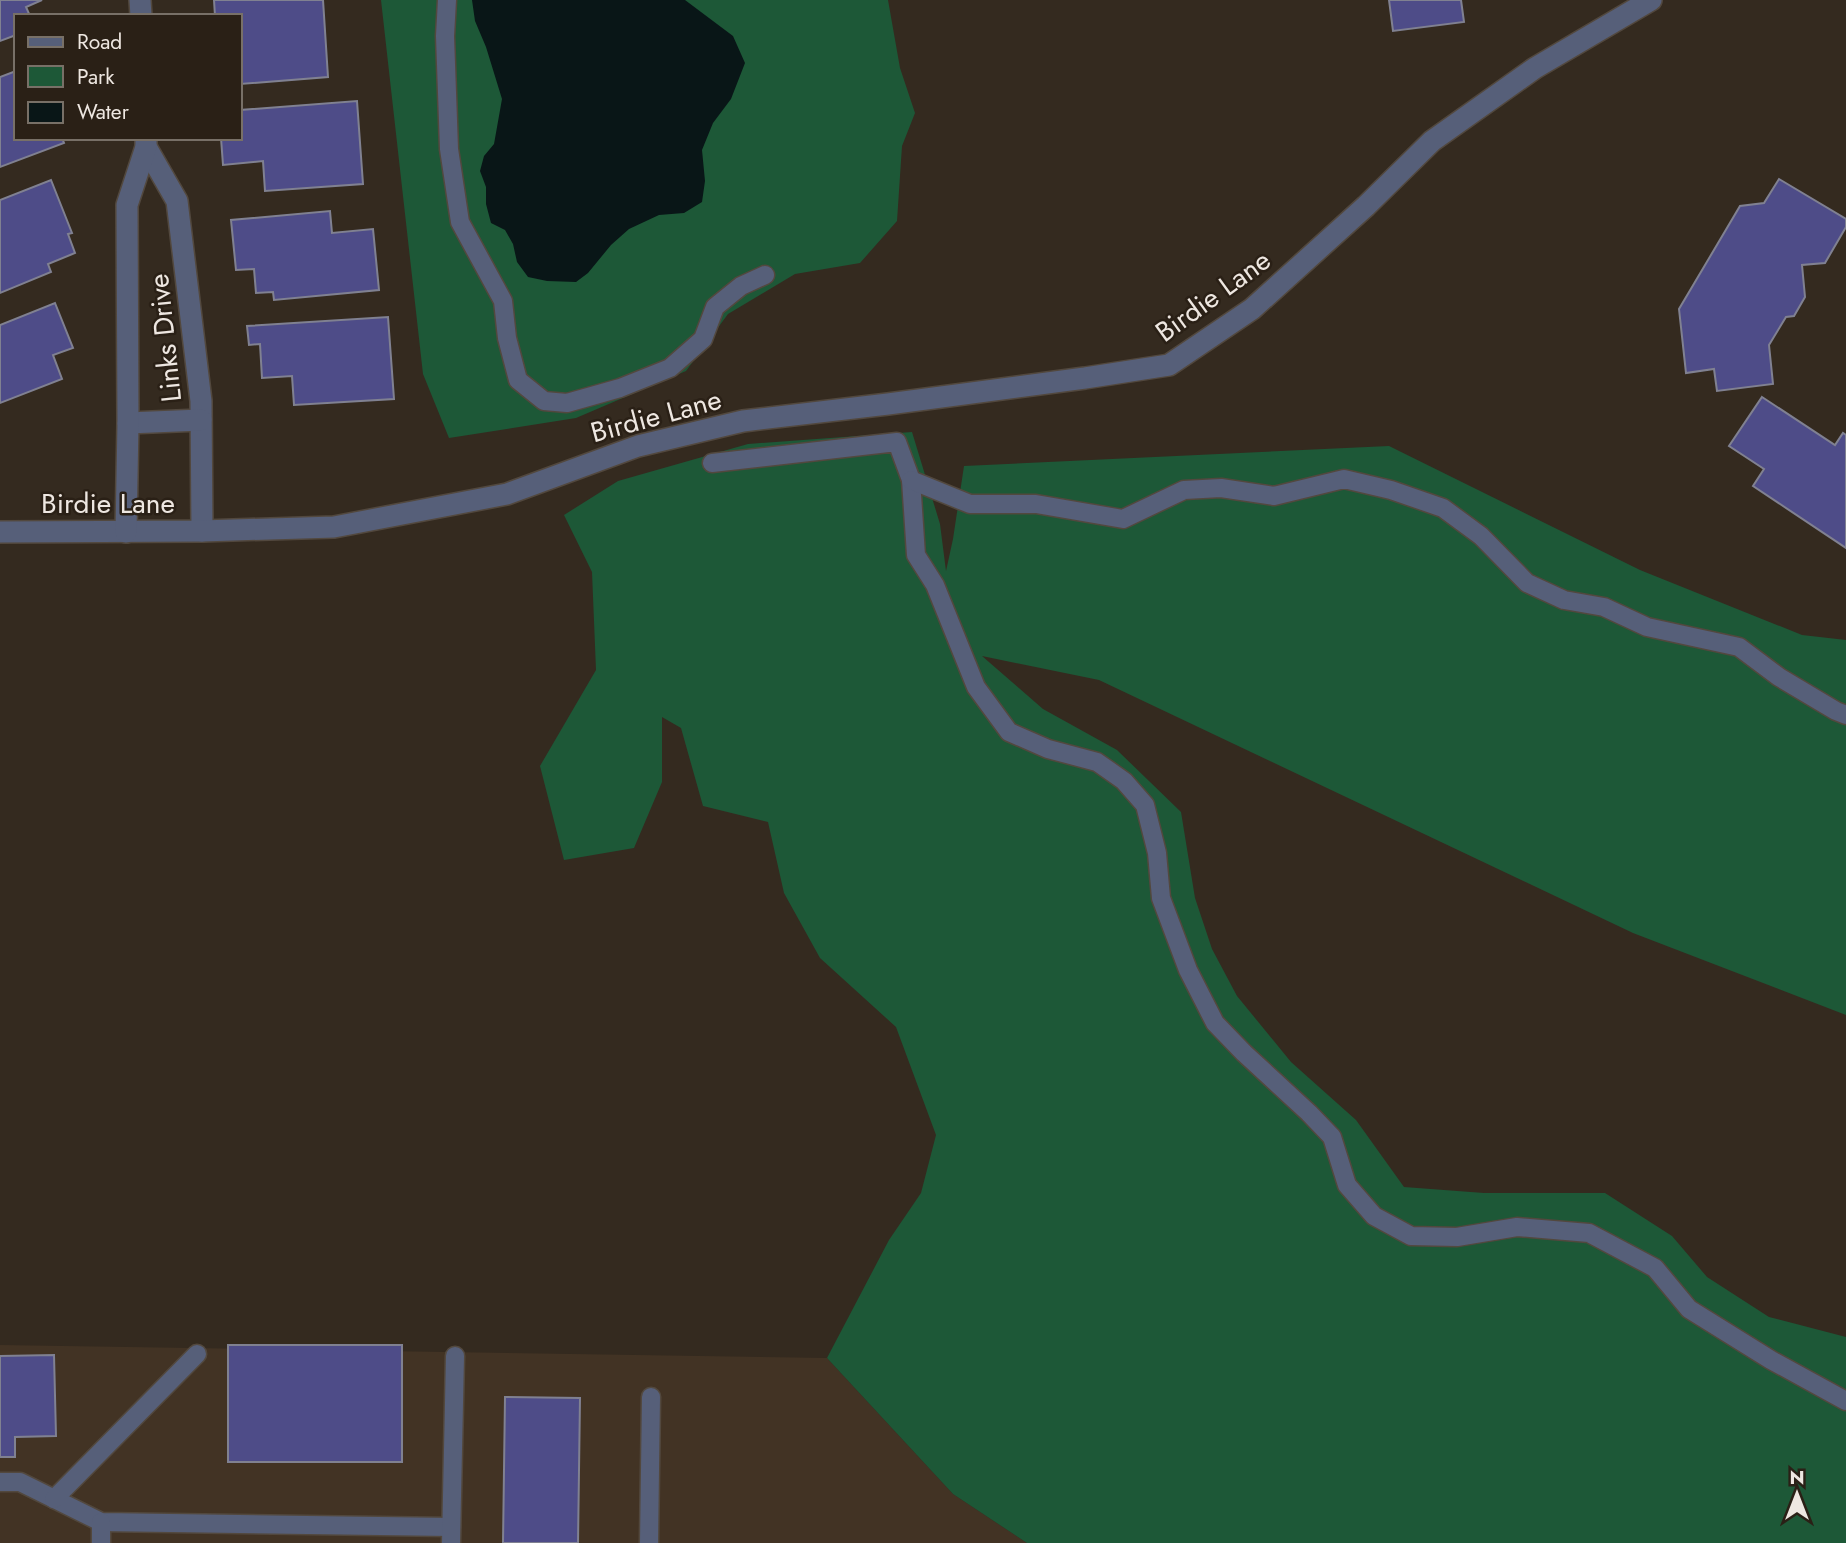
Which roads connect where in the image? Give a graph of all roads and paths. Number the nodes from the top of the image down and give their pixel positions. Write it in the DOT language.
graph roads {
  1 [pos="447,0"];
  2 [pos="1651,0"];
  3 [pos="146,143"];
  4 [pos="765,275"];
  5 [pos="201,420"];
  6 [pos="128,423"];
  7 [pos="712,463"];
  8 [pos="911,480"];
  9 [pos="202,531"];
  10 [pos="0,532"];
  11 [pos="126,532"];
  12 [pos="1846,715"];
  13 [pos="197,1354"];
  14 [pos="455,1356"];
  15 [pos="651,1397"];
  16 [pos="1846,1401"];
  17 [pos="0,1482"];
  18 [pos="54,1499"];
  19 [pos="101,1522"];
  20 [pos="451,1535"];
  21 [pos="101,1543"];
  22 [pos="649,1543"];
  1 -- 4 [label="lane"];
  2 -- 9 [label="street, Birdie Lane"];
  3 -- 5 [label="street, Links Drive"];
  3 -- 6 [label="street, Links Drive"];
  5 -- 6 [label="street"];
  5 -- 9 [label="street, Links Drive"];
  6 -- 11 [label="street, Links Drive"];
  7 -- 8 [label="lane"];
  8 -- 12 [label="lane"];
  8 -- 16 [label="lane"];
  9 -- 11 [label="street, Birdie Lane"];
  10 -- 11 [label="street, Birdie Lane"];
  13 -- 18 [label="lane"];
  14 -- 20 [label="lane"];
  15 -- 22 [label="lane"];
  17 -- 18 [label="lane"];
  18 -- 19 [label="lane"];
  19 -- 20 [label="lane"];
  19 -- 21 [label="lane"];
}
